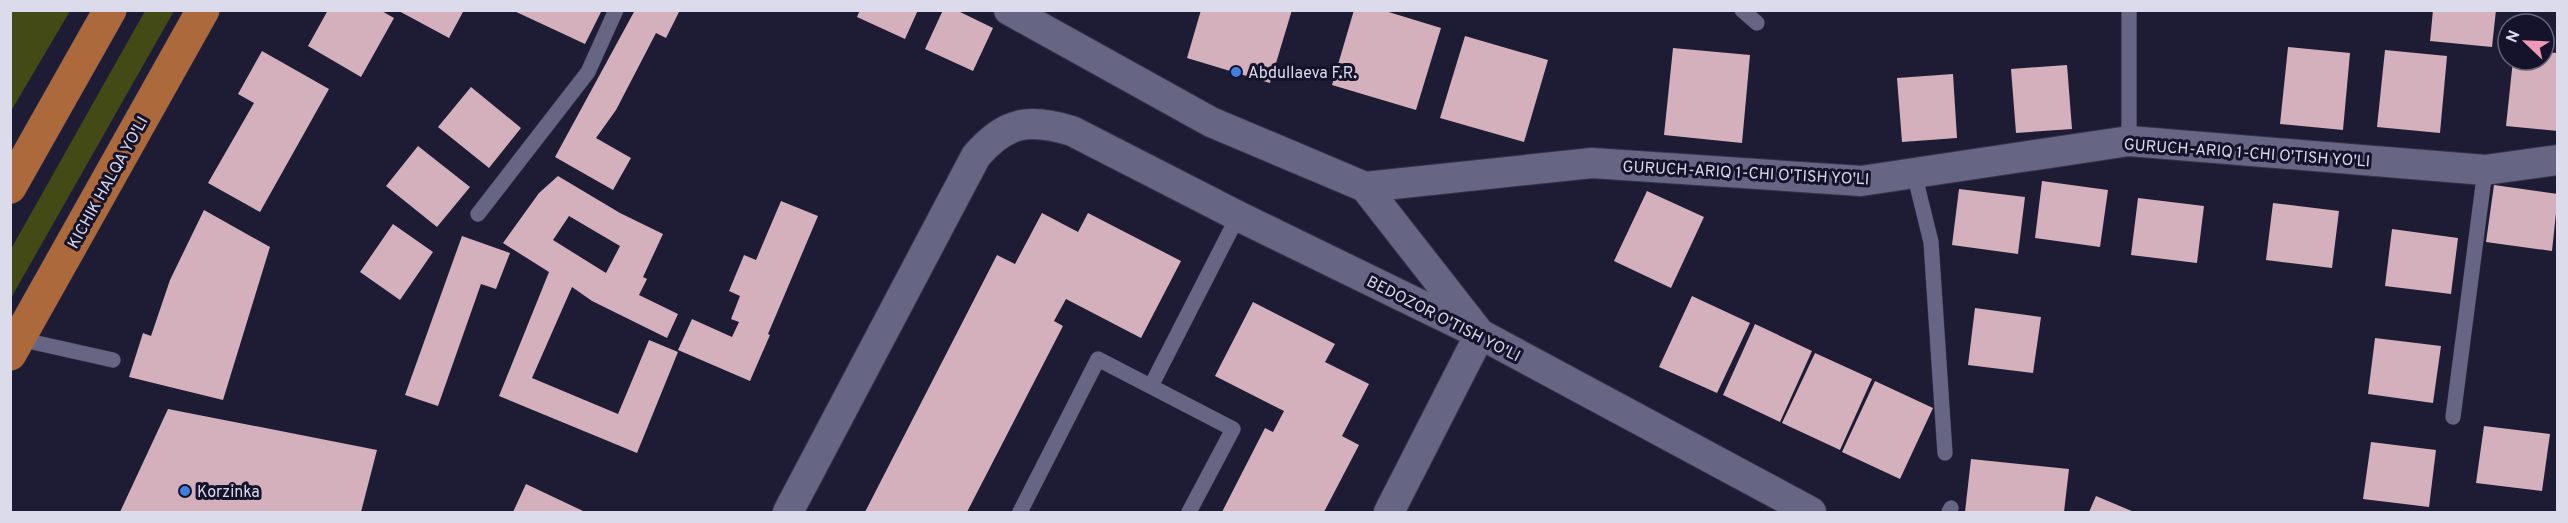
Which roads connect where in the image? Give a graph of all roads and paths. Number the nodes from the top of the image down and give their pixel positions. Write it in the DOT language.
graph roads {
  1 [pos="110,10"];
  2 [pos="203,10"];
  3 [pos="616,10"];
  4 [pos="1009,10"];
  5 [pos="1742,10"];
  6 [pos="2129,10"];
  7 [pos="1757,24"];
  8 [pos="2129,141"];
  9 [pos="2558,160"];
  10 [pos="2485,170"];
  11 [pos="1914,173"];
  12 [pos="10,187"];
  13 [pos="1365,187"];
  14 [pos="478,214"];
  15 [pos="1238,216"];
  16 [pos="1480,334"];
  17 [pos="15,346"];
  18 [pos="113,360"];
  19 [pos="1151,386"];
  20 [pos="2453,417"];
  21 [pos="1945,453"];
  22 [pos="788,513"];
  23 [pos="1020,513"];
  24 [pos="1189,513"];
  25 [pos="1389,513"];
  26 [pos="1811,513"];
  1 -- 12 [label="highway"];
  2 -- 17 [label="highway, KICHIK HALQA YO'LI"];
  3 -- 14 [label="lane"];
  4 -- 13 [label="street, GURUCH-ARIQ 1-CHI O'TISH YO'LI"];
  5 -- 7 [label="lane"];
  6 -- 8 [label="lane"];
  8 -- 10 [label="street, GURUCH-ARIQ 1-CHI O'TISH YO'LI"];
  8 -- 11 [label="street, GURUCH-ARIQ 1-CHI O'TISH YO'LI"];
  9 -- 10 [label="street, GURUCH-ARIQ 1-CHI O'TISH YO'LI"];
  10 -- 20 [label="lane"];
  11 -- 13 [label="street, GURUCH-ARIQ 1-CHI O'TISH YO'LI"];
  11 -- 21 [label="lane"];
  13 -- 16 [label="street"];
  15 -- 16 [label="street, BEDOZOR O'TISH YO'LI"];
  15 -- 19 [label="lane"];
  15 -- 22 [label="street, BEDOZOR O'TISH YO'LI"];
  16 -- 25 [label="street"];
  16 -- 26 [label="street, BEDOZOR O'TISH YO'LI"];
  17 -- 18 [label="lane"];
  19 -- 23 [label="lane"];
  19 -- 24 [label="lane"];
}
